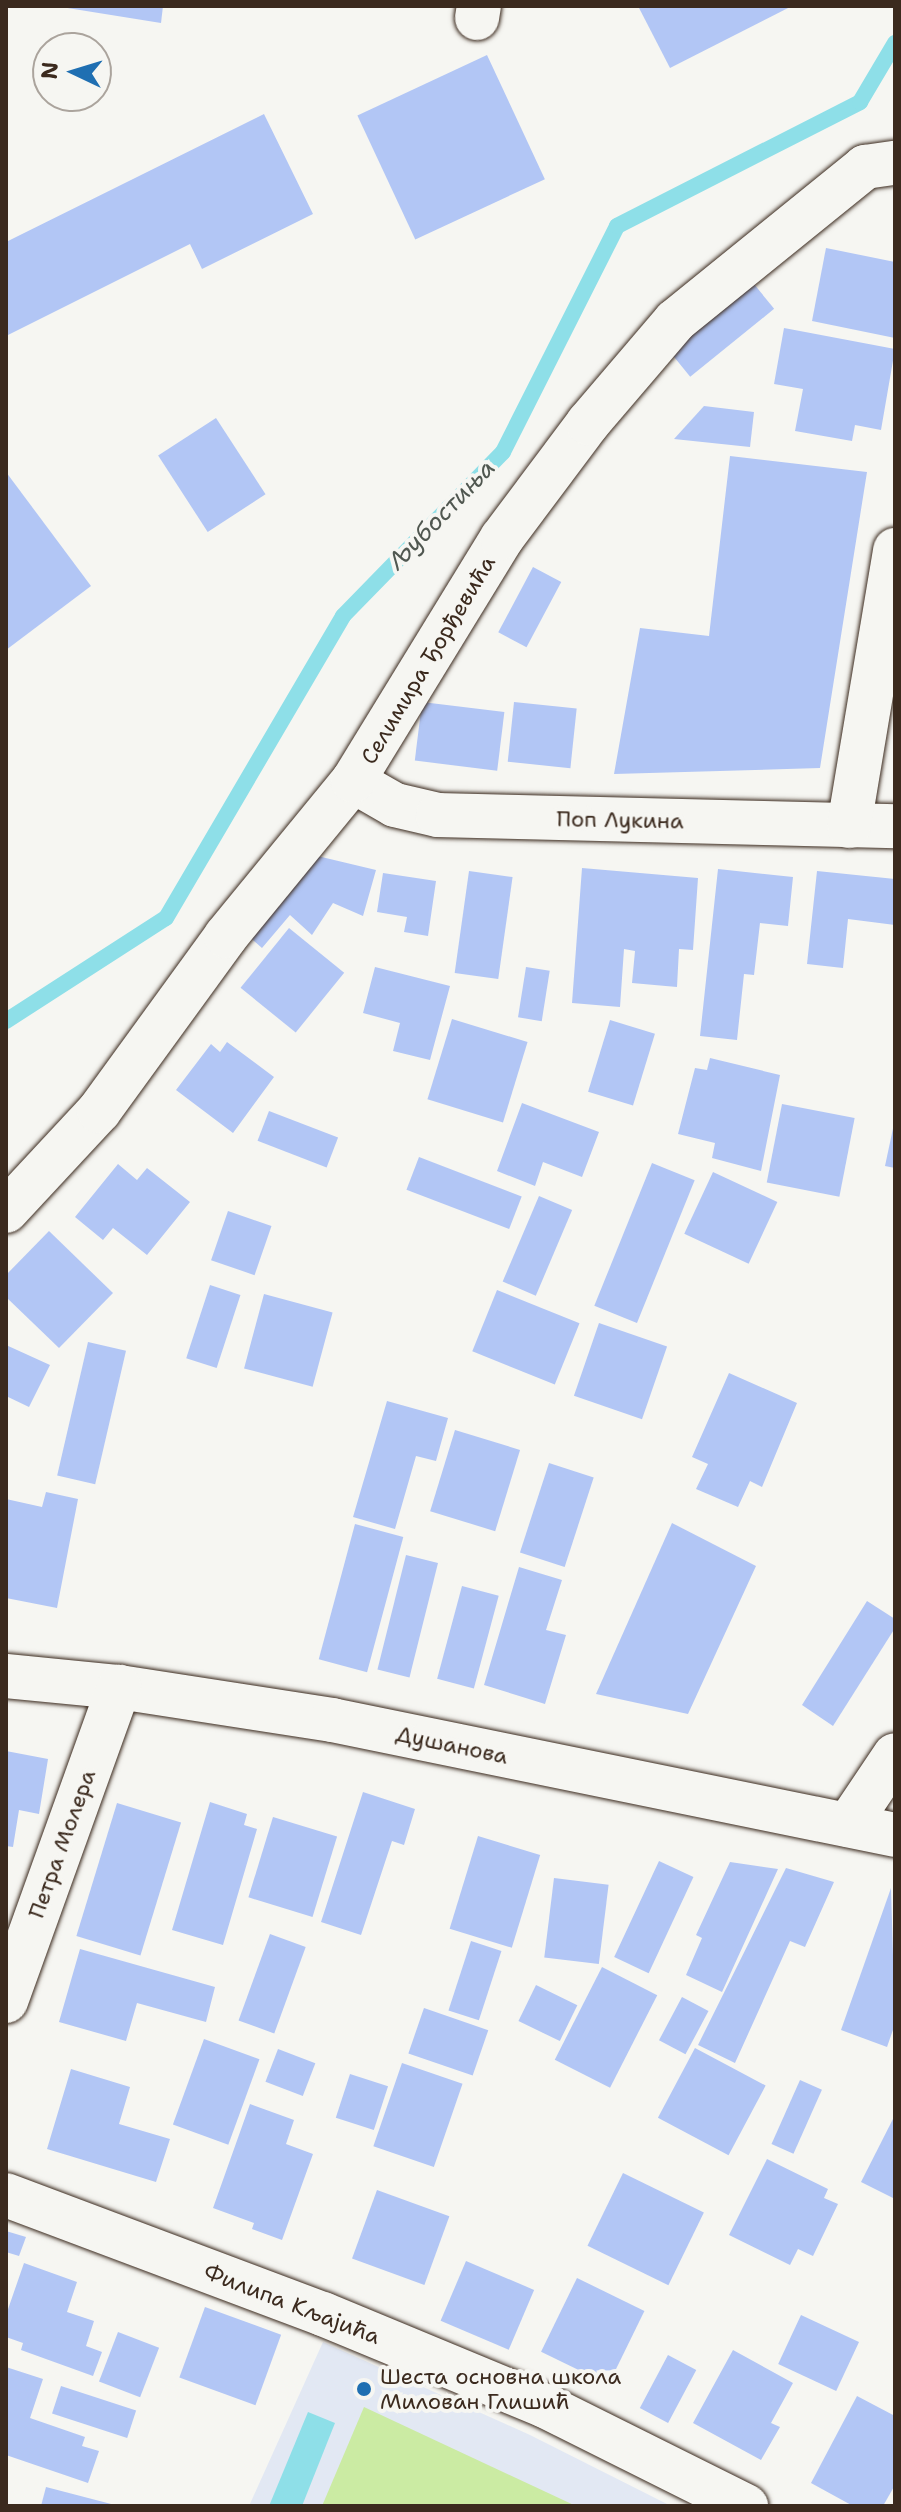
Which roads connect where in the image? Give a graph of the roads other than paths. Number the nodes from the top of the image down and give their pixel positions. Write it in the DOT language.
graph roads {
  1 [pos="895,163"];
  2 [pos="895,550"];
  3 [pos="353,781"];
  4 [pos="849,826"];
  5 [pos="895,826"];
  6 [pos="6,1211"];
  7 [pos="6,1676"];
  8 [pos="119,1687"];
  9 [pos="895,1755"];
  10 [pos="848,1825"];
  11 [pos="895,1835"];
  12 [pos="6,2001"];
  13 [pos="6,2195"];
  14 [pos="746,2506"];
  1 -- 3 [label="street, Селимира Ђорђевића"];
  2 -- 4 [label="street"];
  3 -- 4 [label="street, Поп Лукина"];
  3 -- 6 [label="street, Селимира Ђорђевића"];
  4 -- 5 [label="street, Поп Лукина"];
  7 -- 8 [label="street, Душанова"];
  8 -- 10 [label="street, Душанова"];
  8 -- 12 [label="street, Петра Молера"];
  9 -- 10 [label="street"];
  10 -- 11 [label="street, Душанова"];
  13 -- 14 [label="street, Филипа Кљајића"];
}
